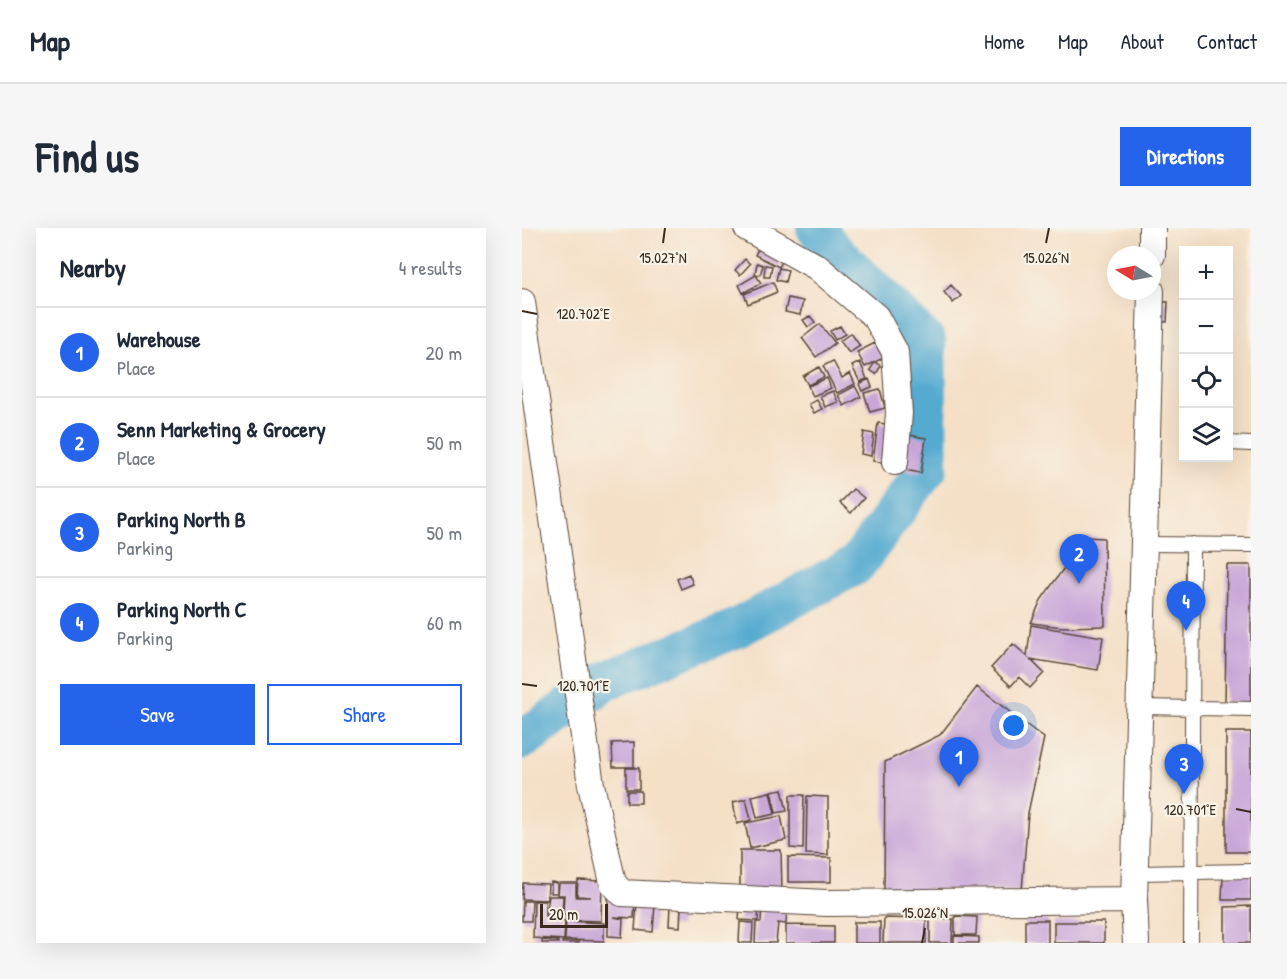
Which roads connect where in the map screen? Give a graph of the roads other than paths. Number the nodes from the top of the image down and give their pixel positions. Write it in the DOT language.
graph roads {
  1 [pos="747,228"];
  2 [pos="1152,228"];
  3 [pos="1152,246"];
  4 [pos="1151,300"];
  5 [pos="522,302"];
  6 [pos="1233,443"];
  7 [pos="1251,444"];
  8 [pos="895,462"];
  9 [pos="1146,544"];
  10 [pos="1193,544"];
  11 [pos="1251,545"];
  12 [pos="1141,707"];
  13 [pos="1190,708"];
  14 [pos="1251,709"];
  15 [pos="1251,871"];
  16 [pos="1191,872"];
  17 [pos="1136,873"];
  18 [pos="1134,900"];
  19 [pos="1136,943"];
  20 [pos="1191,943"];
  1 -- 8 [label="street"];
  2 -- 3 [label="street"];
  4 -- 9 [label="street"];
  5 -- 18 [label="street"];
  6 -- 7 [label="lane"];
  9 -- 10 [label="lane"];
  9 -- 12 [label="street"];
  10 -- 11 [label="lane"];
  10 -- 13 [label="lane"];
  12 -- 13 [label="lane"];
  12 -- 17 [label="street"];
  13 -- 14 [label="lane"];
  13 -- 16 [label="lane"];
  15 -- 16 [label="lane"];
  16 -- 17 [label="lane"];
  16 -- 20 [label="lane"];
  17 -- 18 [label="street"];
  18 -- 19 [label="street"];
}
